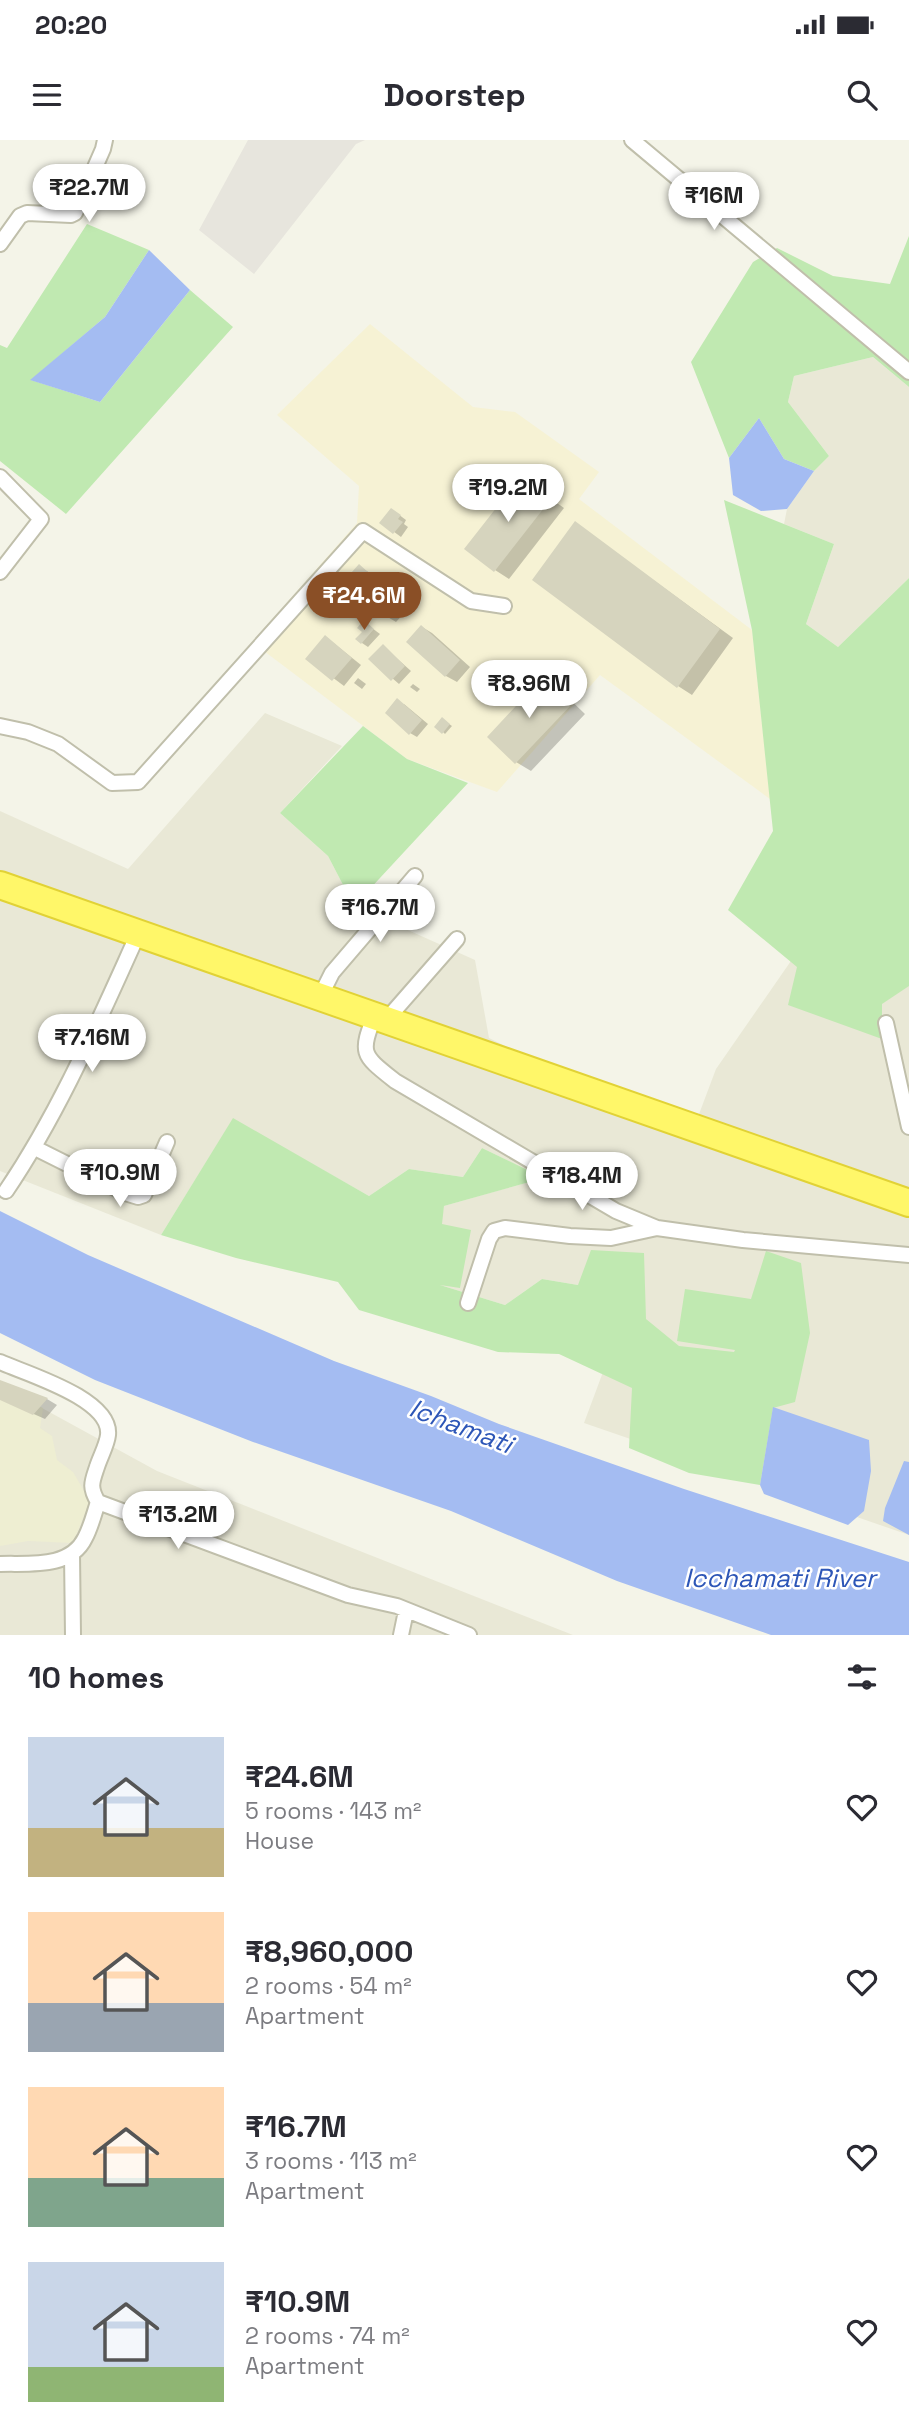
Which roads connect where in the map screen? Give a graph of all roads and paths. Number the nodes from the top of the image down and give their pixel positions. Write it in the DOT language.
graph roads {
  1 [pos="105,140"];
  2 [pos="632,140"];
  3 [pos="0,244"];
  4 [pos="909,372"];
  5 [pos="0,477"];
  6 [pos="0,572"];
  7 [pos="504,607"];
  8 [pos="0,726"];
  9 [pos="415,876"];
  10 [pos="0,885"];
  11 [pos="138,934"];
  12 [pos="457,939"];
  13 [pos="320,997"];
  14 [pos="381,1017"];
  15 [pos="886,1023"];
  16 [pos="909,1127"];
  17 [pos="167,1142"];
  18 [pos="35,1148"];
  19 [pos="6,1191"];
  20 [pos="909,1203"];
  21 [pos="657,1228"];
  22 [pos="909,1255"];
  23 [pos="468,1303"];
  24 [pos="0,1362"];
  25 [pos="98,1502"];
  26 [pos="72,1554"];
  27 [pos="0,1564"];
  28 [pos="406,1611"];
  29 [pos="73,1635"];
  30 [pos="401,1635"];
  31 [pos="469,1635"];
  1 -- 3 [label="street"];
  2 -- 4 [label="street"];
  5 -- 6 [label="street"];
  7 -- 8 [label="street"];
  9 -- 13 [label="street"];
  10 -- 11 [label="highway"];
  11 -- 13 [label="highway"];
  11 -- 18 [label="street"];
  12 -- 14 [label="street"];
  13 -- 14 [label="highway"];
  14 -- 20 [label="highway"];
  14 -- 21 [label="street"];
  15 -- 16 [label="street"];
  17 -- 18 [label="street"];
  18 -- 19 [label="street"];
  21 -- 22 [label="street"];
  21 -- 23 [label="street"];
  24 -- 25 [label="street"];
  25 -- 26 [label="street"];
  25 -- 28 [label="street"];
  26 -- 27 [label="street"];
  26 -- 29 [label="street"];
  28 -- 30 [label="street"];
  28 -- 31 [label="street"];
}
